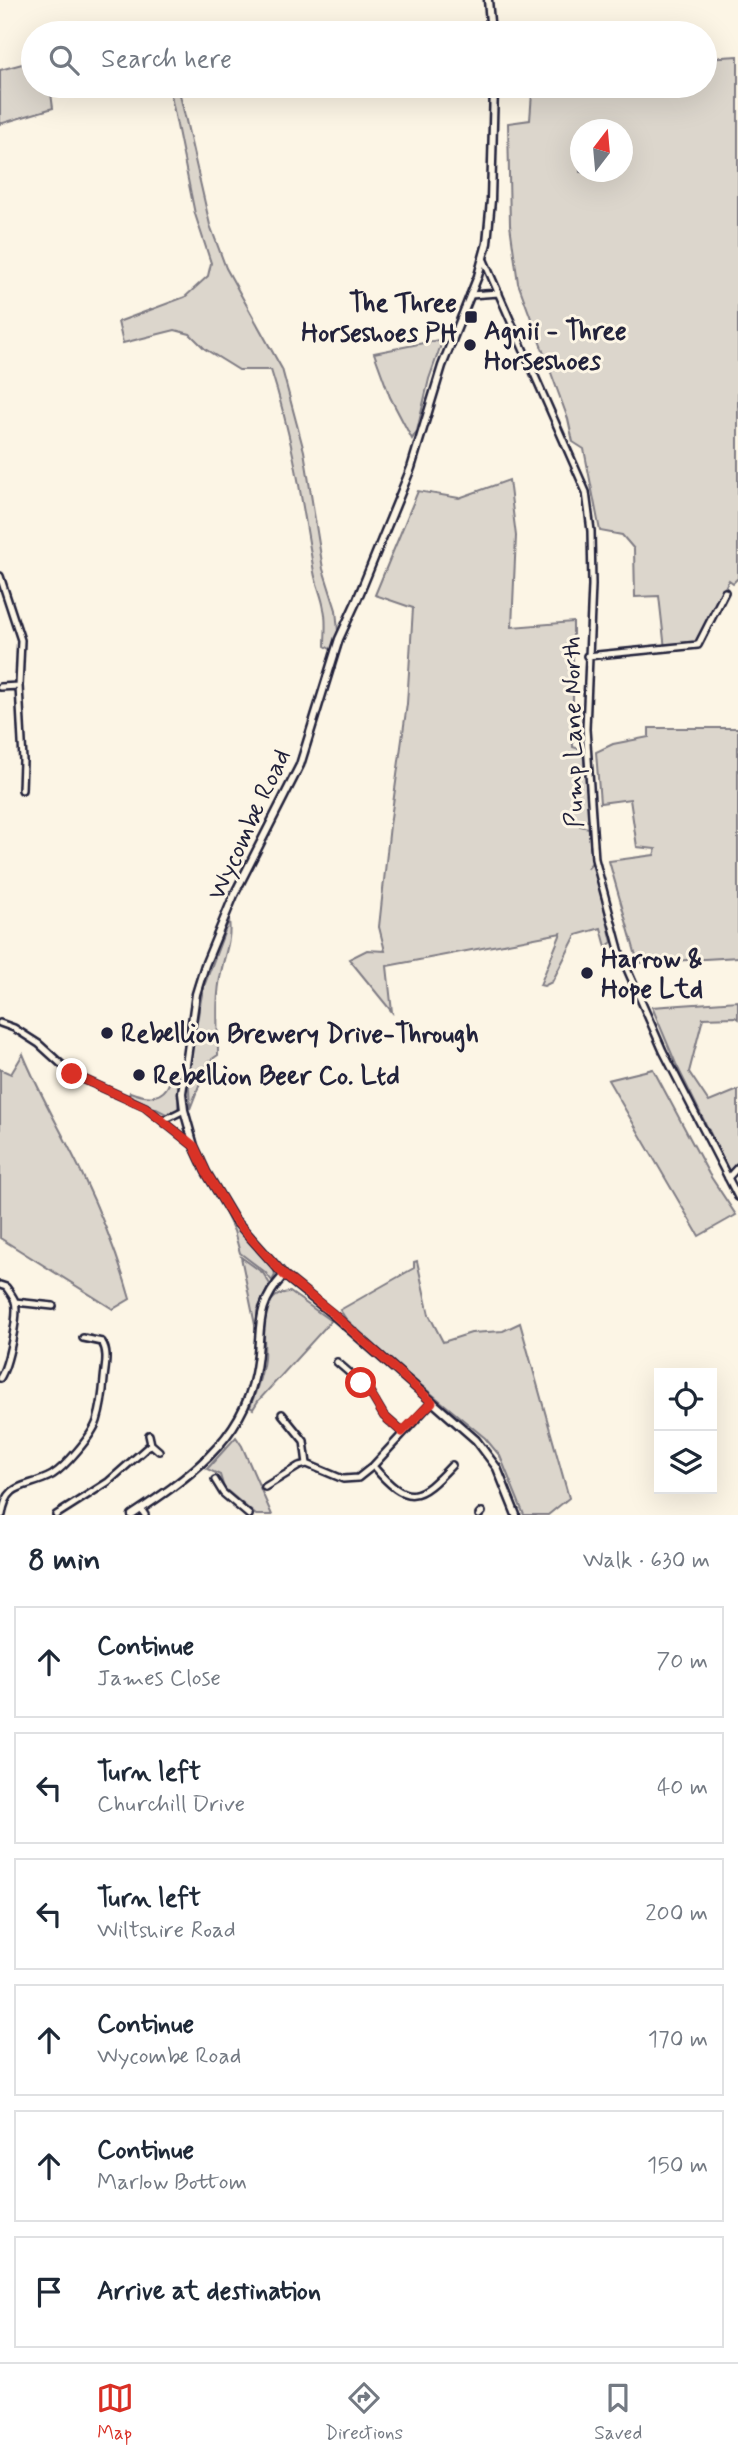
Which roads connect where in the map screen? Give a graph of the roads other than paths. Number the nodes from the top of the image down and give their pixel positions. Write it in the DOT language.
graph roads {
  1 [pos="488,0"];
  2 [pos="490,21"];
  3 [pos="494,98"];
  4 [pos="483,258"];
  5 [pos="499,293"];
  6 [pos="470,295"];
  7 [pos="0,576"];
  8 [pos="725,592"];
  9 [pos="587,656"];
  10 [pos="19,686"];
  11 [pos="0,687"];
  12 [pos="15,784"];
  13 [pos="0,1023"];
  14 [pos="184,1110"];
  15 [pos="164,1120"];
  16 [pos="194,1146"];
  17 [pos="738,1167"];
  18 [pos="728,1178"];
  19 [pos="738,1197"];
  20 [pos="284,1275"];
  21 [pos="0,1285"];
  22 [pos="15,1302"];
  23 [pos="53,1306"];
  24 [pos="94,1332"];
  25 [pos="83,1338"];
  26 [pos="93,1340"];
  27 [pos="337,1362"];
  28 [pos="0,1378"];
  29 [pos="432,1402"];
  30 [pos="282,1414"];
  31 [pos="402,1432"];
  32 [pos="149,1435"];
  33 [pos="151,1444"];
  34 [pos="159,1451"];
  35 [pos="307,1464"];
  36 [pos="452,1465"];
  37 [pos="373,1466"];
  38 [pos="215,1480"];
  39 [pos="265,1487"];
  40 [pos="2,1500"];
  41 [pos="240,1507"];
  42 [pos="143,1512"];
  43 [pos="2,1515"];
  44 [pos="56,1515"];
  45 [pos="132,1515"];
  46 [pos="234,1515"];
  47 [pos="249,1515"];
  48 [pos="516,1515"];
  1 -- 2 [label="street"];
  3 -- 4 [label="street, Wycombe Road"];
  4 -- 5 [label="street, Pump Lane North"];
  4 -- 6 [label="street, Wycombe Road"];
  5 -- 6 [label="street"];
  5 -- 9 [label="street, Pump Lane North"];
  6 -- 14 [label="street, Wycombe Road"];
  7 -- 10 [label="street"];
  8 -- 9 [label="street"];
  9 -- 18 [label="street, Pump Lane North"];
  10 -- 11 [label="street"];
  10 -- 12 [label="street"];
  13 -- 15 [label="street"];
  14 -- 15 [label="street"];
  14 -- 16 [label="street, Wycombe Road"];
  15 -- 16 [label="street"];
  16 -- 20 [label="street, Wycombe Road"];
  17 -- 18 [label="street"];
  18 -- 19 [label="street, Pump Lane North"];
  20 -- 29 [label="street, Wycombe Road"];
  20 -- 42 [label="street"];
  21 -- 22 [label="street"];
  22 -- 23 [label="street"];
  22 -- 28 [label="street"];
  24 -- 26 [label="street"];
  25 -- 26 [label="street"];
  26 -- 40 [label="street"];
  27 -- 31 [label="street"];
  29 -- 31 [label="street"];
  29 -- 48 [label="street, Wycombe Road"];
  30 -- 35 [label="street"];
  31 -- 37 [label="street"];
  32 -- 33 [label="street"];
  33 -- 34 [label="street"];
  33 -- 44 [label="street"];
  35 -- 37 [label="street"];
  35 -- 39 [label="street"];
  36 -- 37 [label="street"];
  38 -- 41 [label="street"];
  40 -- 43 [label="street"];
  41 -- 46 [label="street"];
  41 -- 47 [label="street"];
  42 -- 45 [label="street"];
}
